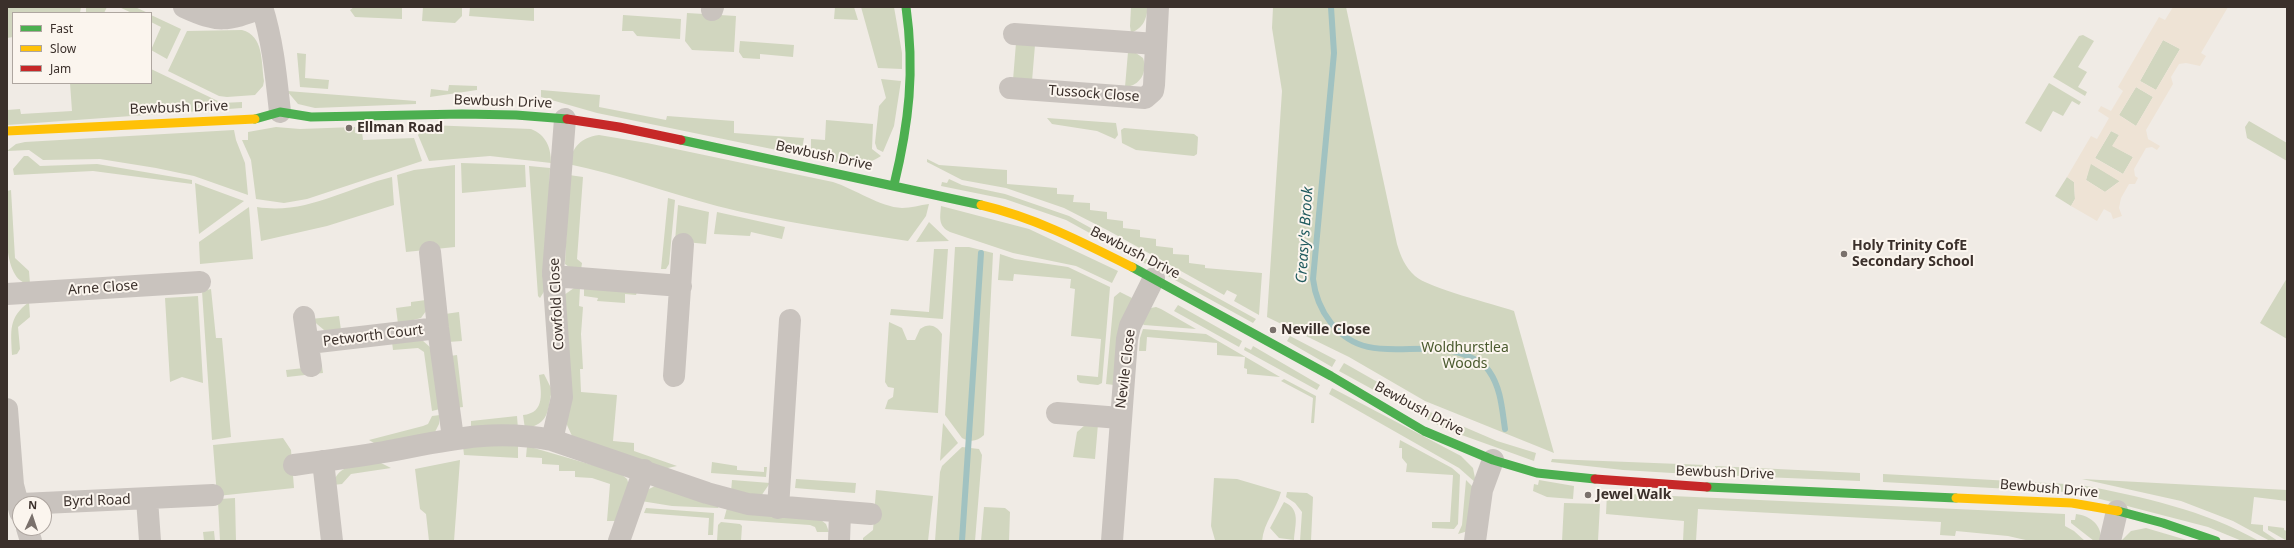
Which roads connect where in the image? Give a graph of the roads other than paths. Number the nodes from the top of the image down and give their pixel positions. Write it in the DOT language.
graph roads {
  1 [pos="184,7"];
  2 [pos="906,7"];
  3 [pos="1158,7"];
  4 [pos="262,8"];
  5 [pos="1014,34"];
  6 [pos="1156,44"];
  7 [pos="1010,88"];
  8 [pos="280,112"];
  9 [pos="565,119"];
  10 [pos="7,131"];
  11 [pos="894,185"];
  12 [pos="683,244"];
  13 [pos="430,252"];
  14 [pos="553,276"];
  15 [pos="1154,278"];
  16 [pos="200,282"];
  17 [pos="681,286"];
  18 [pos="7,294"];
  19 [pos="304,317"];
  20 [pos="790,320"];
  21 [pos="438,328"];
  22 [pos="308,344"];
  23 [pos="311,366"];
  24 [pos="674,376"];
  25 [pos="7,410"];
  26 [pos="1057,413"];
  27 [pos="7,416"];
  28 [pos="1120,418"];
  29 [pos="453,438"];
  30 [pos="552,440"];
  31 [pos="1493,460"];
  32 [pos="323,461"];
  33 [pos="294,465"];
  34 [pos="644,470"];
  35 [pos="213,495"];
  36 [pos="18,496"];
  37 [pos="147,499"];
  38 [pos="52,504"];
  39 [pos="778,508"];
  40 [pos="2117,511"];
  41 [pos="840,513"];
  42 [pos="871,514"];
  43 [pos="150,541"];
  44 [pos="332,541"];
  45 [pos="619,541"];
  46 [pos="838,541"];
  47 [pos="1112,541"];
  48 [pos="1475,541"];
  49 [pos="2110,541"];
  50 [pos="2216,541"];
  1 -- 4 [label="street"];
  2 -- 11 [label="street"];
  3 -- 6 [label="street, Tussock Close"];
  4 -- 8 [label="street"];
  5 -- 6 [label="street"];
  6 -- 7 [label="street, Tussock Close"];
  8 -- 9 [label="street, Bewbush Drive"];
  8 -- 10 [label="street, Bewbush Drive"];
  9 -- 11 [label="street, Bewbush Drive"];
  9 -- 14 [label="street, Cowfold Close"];
  11 -- 15 [label="street, Bewbush Drive"];
  12 -- 17 [label="street"];
  13 -- 21 [label="street, Petworth Court"];
  14 -- 17 [label="street"];
  14 -- 30 [label="street, Cowfold Close"];
  15 -- 28 [label="street, Nevile Close"];
  15 -- 31 [label="street, Bewbush Drive"];
  16 -- 18 [label="street, Arne Close"];
  17 -- 24 [label="street"];
  19 -- 22 [label="street, Petworth Court"];
  20 -- 39 [label="street"];
  21 -- 22 [label="street, Petworth Court"];
  21 -- 29 [label="street, Petworth Court"];
  22 -- 23 [label="street, Petworth Court"];
  25 -- 27 [label="street, Byrd Road"];
  26 -- 28 [label="street, Nevile Close"];
  27 -- 36 [label="street, Byrd Road"];
  28 -- 47 [label="street, Nevile Close"];
  29 -- 30 [label="street"];
  29 -- 32 [label="street"];
  30 -- 34 [label="street"];
  31 -- 40 [label="street, Bewbush Drive"];
  31 -- 48 [label="street"];
  32 -- 33 [label="street"];
  32 -- 44 [label="street"];
  34 -- 39 [label="street"];
  34 -- 45 [label="street"];
  35 -- 37 [label="street, Byrd Road"];
  37 -- 38 [label="street, Byrd Road"];
  37 -- 43 [label="street, Byrd Road"];
  39 -- 41 [label="street"];
  40 -- 49 [label="street"];
  40 -- 50 [label="street, Bewbush Drive"];
  41 -- 42 [label="street"];
  41 -- 46 [label="street"];
}
